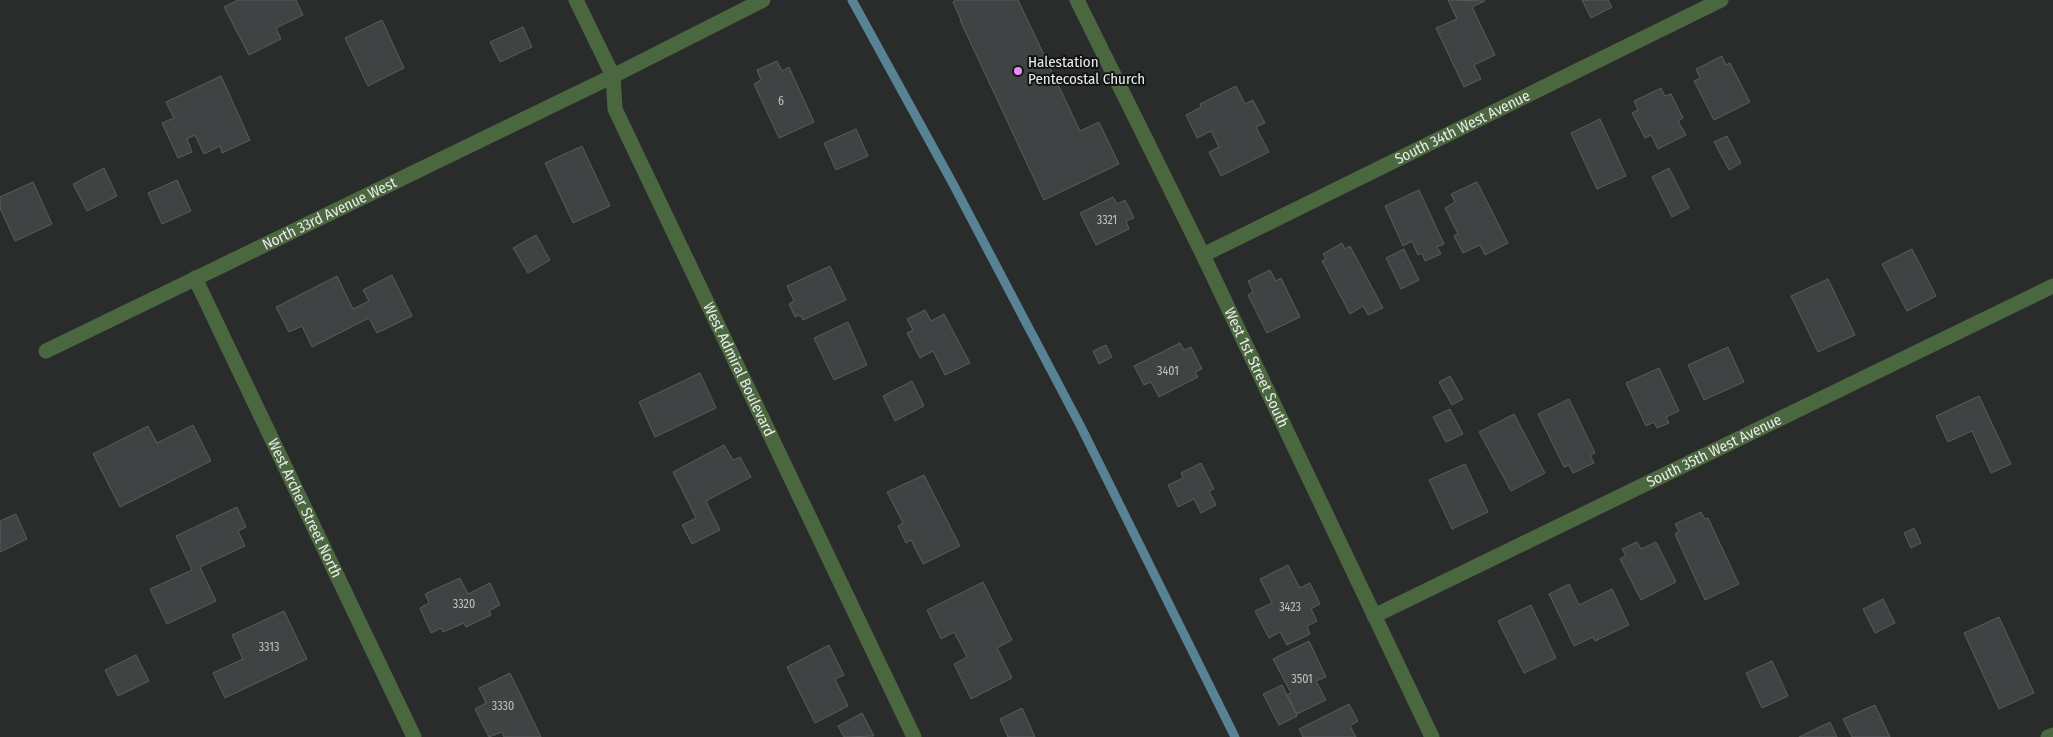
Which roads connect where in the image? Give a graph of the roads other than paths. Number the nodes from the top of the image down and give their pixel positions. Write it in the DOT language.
graph roads {
  1 [pos="576,0"];
  2 [pos="763,0"];
  3 [pos="1077,0"];
  4 [pos="1722,0"];
  5 [pos="613,76"];
  6 [pos="1203,255"];
  7 [pos="195,278"];
  8 [pos="2053,286"];
  9 [pos="46,350"];
  10 [pos="1374,616"];
  11 [pos="2053,735"];
  12 [pos="414,737"];
  13 [pos="914,737"];
  14 [pos="1432,737"];
  15 [pos="2048,737"];
  1 -- 5 [label="street, West Admiral Boulevard"];
  2 -- 5 [label="street, North 33rd Avenue West"];
  3 -- 6 [label="street, West 1st Street South"];
  4 -- 6 [label="street, South 34th West Avenue"];
  5 -- 7 [label="street, North 33rd Avenue West"];
  5 -- 13 [label="street, West Admiral Boulevard"];
  6 -- 10 [label="street, West 1st Street South"];
  7 -- 9 [label="street, North 33rd Avenue West"];
  7 -- 12 [label="street, West Archer Street North"];
  8 -- 10 [label="street, South 35th West Avenue"];
  10 -- 14 [label="street, West 1st Street South"];
  11 -- 15 [label="street"];
}
